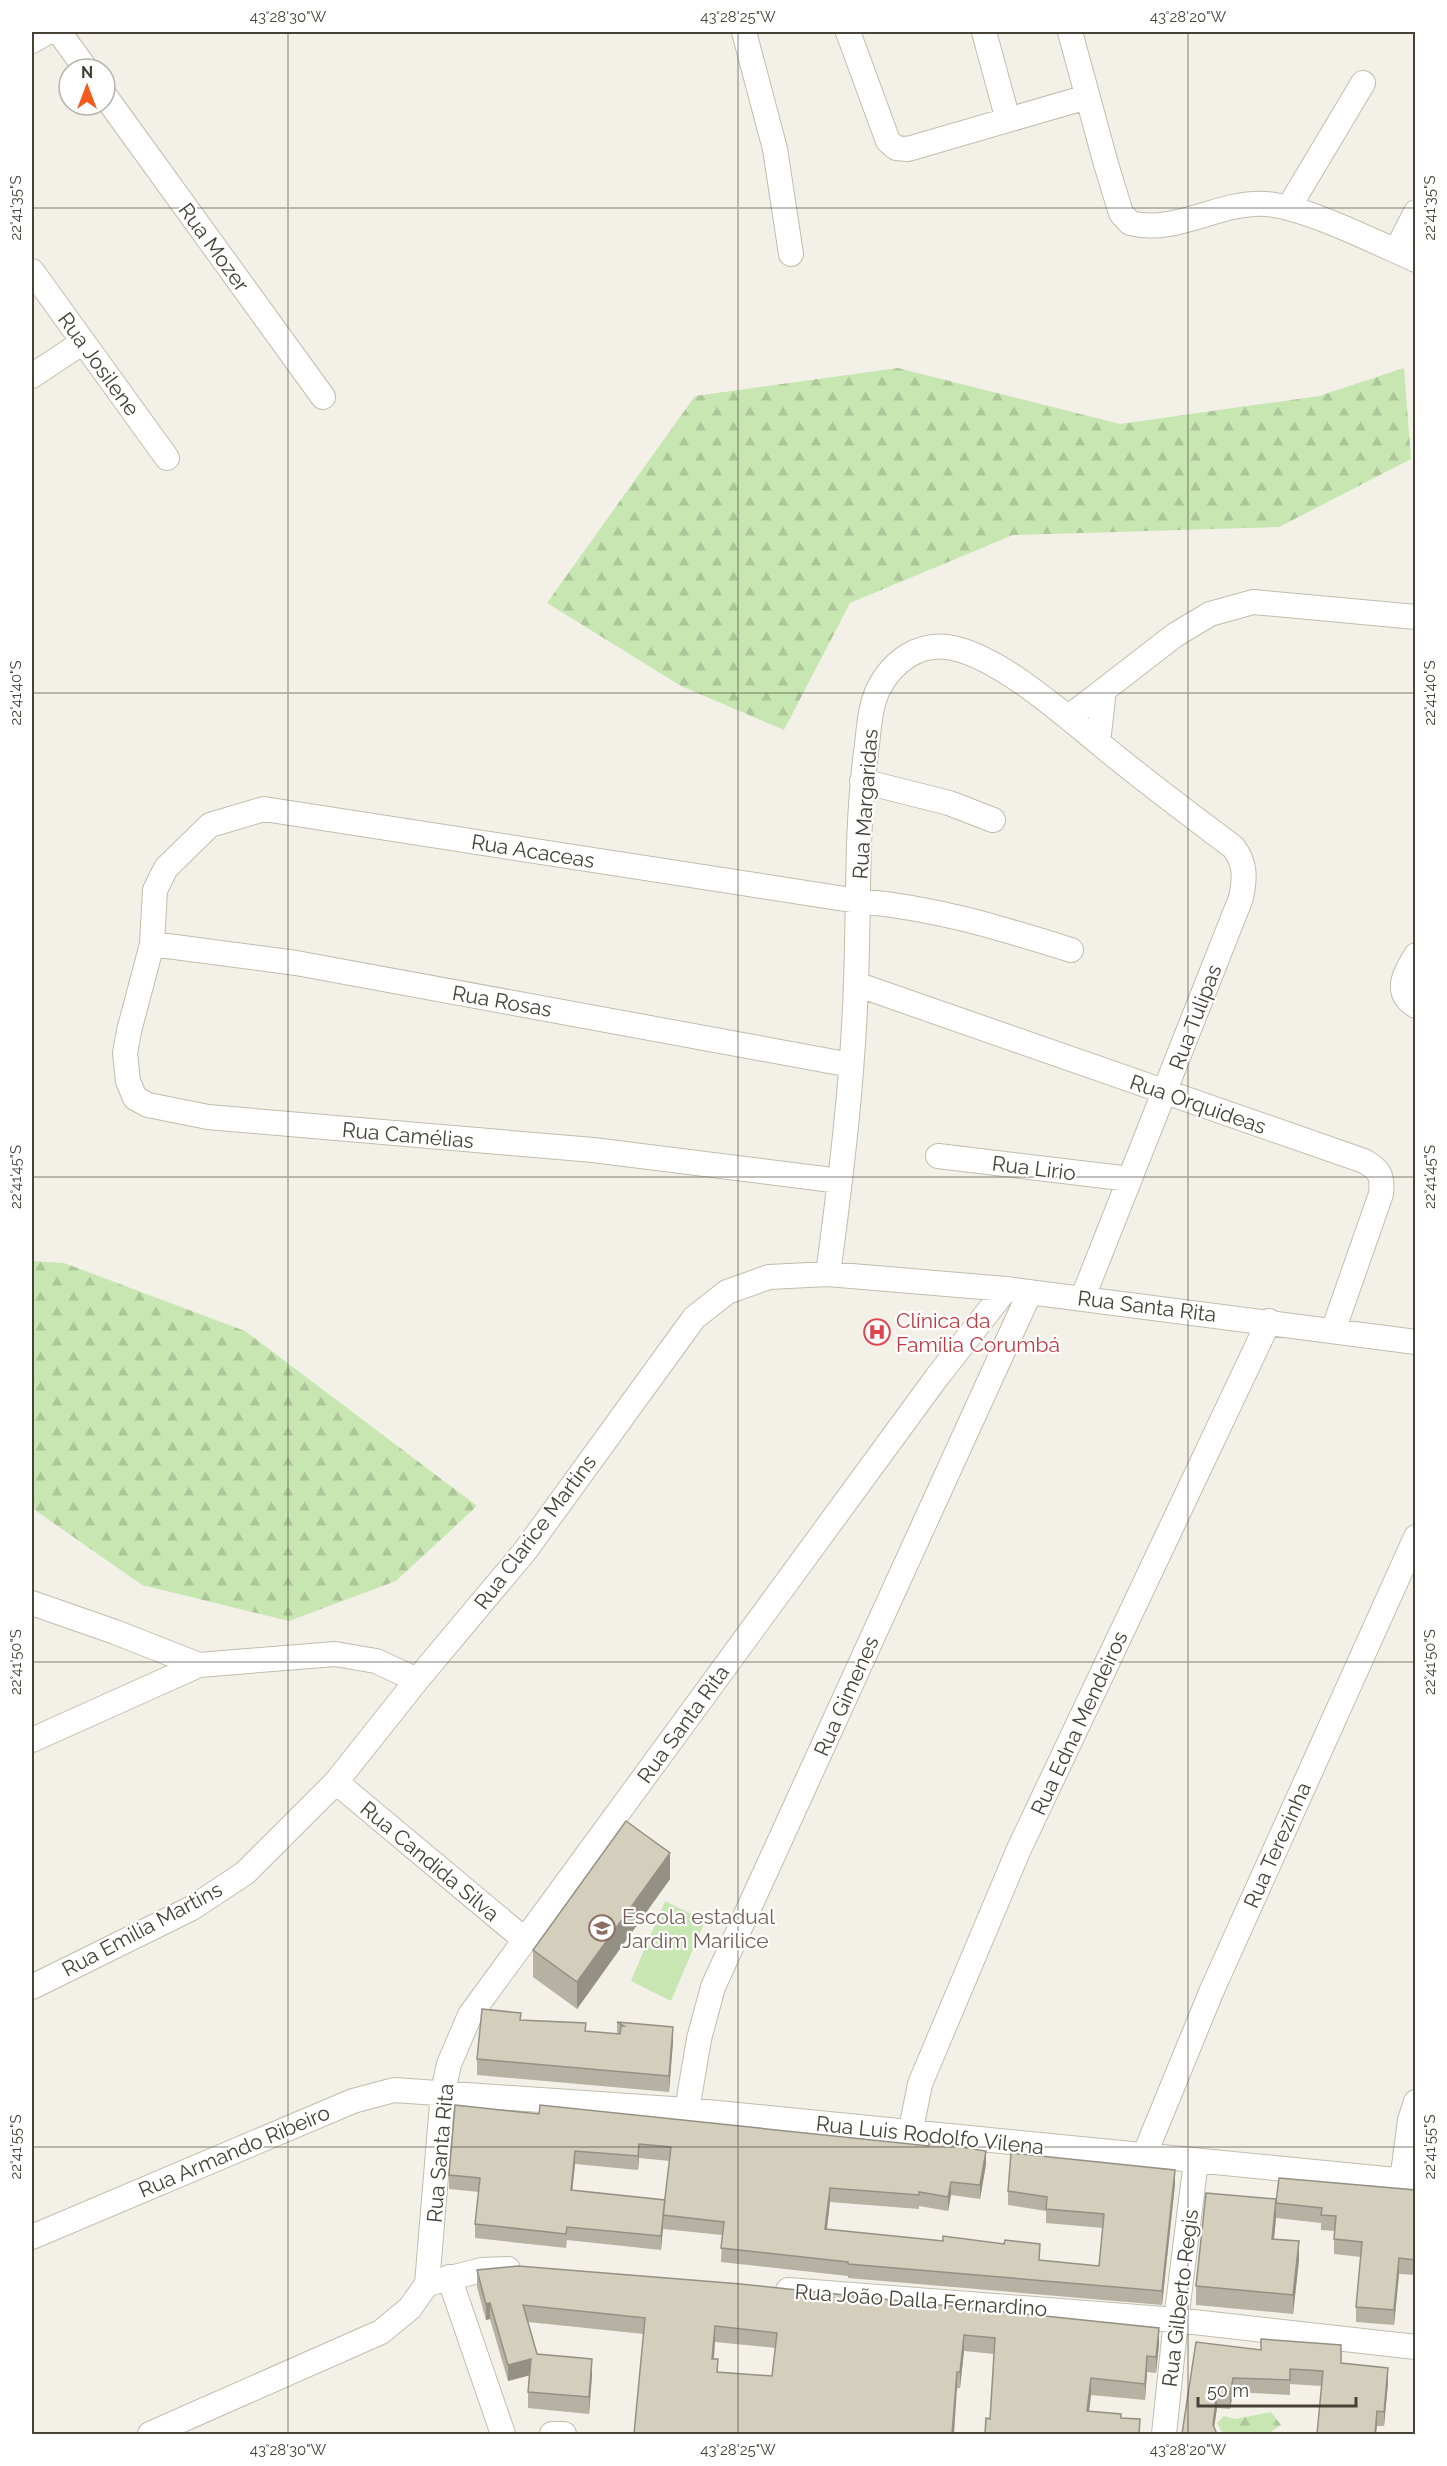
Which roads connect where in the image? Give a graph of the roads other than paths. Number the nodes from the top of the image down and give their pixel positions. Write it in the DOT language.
graph roads {
  1 [pos="48,32"];
  2 [pos="59,32"];
  3 [pos="744,32"];
  4 [pos="848,32"];
  5 [pos="984,32"];
  6 [pos="1070,32"];
  7 [pos="32,41"];
  8 [pos="77,57"];
  9 [pos="1363,83"];
  10 [pos="1088,97"];
  11 [pos="117,113"];
  12 [pos="1008,120"];
  13 [pos="1289,207"];
  14 [pos="1416,212"];
  15 [pos="791,254"];
  16 [pos="1406,256"];
  17 [pos="32,271"];
  18 [pos="83,342"];
  19 [pos="32,376"];
  20 [pos="323,397"];
  21 [pos="167,458"];
  22 [pos="1416,617"];
  23 [pos="1104,690"];
  24 [pos="1069,717"];
  25 [pos="1098,742"];
  26 [pos="862,782"];
  27 [pos="993,820"];
  28 [pos="210,825"];
  29 [pos="1245,869"];
  30 [pos="858,901"];
  31 [pos="152,944"];
  32 [pos="1071,950"];
  33 [pos="1416,956"];
  34 [pos="856,984"];
  35 [pos="1416,1006"];
  36 [pos="851,1065"];
  37 [pos="1165,1092"];
  38 [pos="938,1156"];
  39 [pos="1130,1179"];
  40 [pos="840,1181"];
  41 [pos="828,1274"];
  42 [pos="1006,1289"];
  43 [pos="1030,1292"];
  44 [pos="1083,1297"];
  45 [pos="1269,1321"];
  46 [pos="1333,1331"];
  47 [pos="1416,1342"];
  48 [pos="1416,1537"];
  49 [pos="32,1602"];
  50 [pos="199,1665"];
  51 [pos="417,1680"];
  52 [pos="32,1740"];
  53 [pos="336,1782"];
  54 [pos="525,1940"];
  55 [pos="32,1987"];
  56 [pos="443,2092"];
  57 [pos="1416,2102"];
  58 [pos="687,2109"];
  59 [pos="910,2134"];
  60 [pos="1144,2156"];
  61 [pos="1196,2161"];
  62 [pos="1409,2182"];
  63 [pos="32,2237"];
  64 [pos="530,2269"];
  65 [pos="438,2281"];
  66 [pos="769,2288"];
  67 [pos="1176,2320"];
  68 [pos="1416,2347"];
  69 [pos="150,2434"];
  70 [pos="503,2434"];
  71 [pos="552,2434"];
  72 [pos="564,2434"];
  73 [pos="1164,2434"];
  1 -- 7 [label="street"];
  2 -- 8 [label="street"];
  3 -- 15 [label="street"];
  4 -- 12 [label="street"];
  5 -- 12 [label="street"];
  6 -- 10 [label="street"];
  9 -- 13 [label="street"];
  10 -- 12 [label="street"];
  10 -- 13 [label="street"];
  11 -- 20 [label="street, Rua Mozer"];
  13 -- 16 [label="street"];
  14 -- 16 [label="street"];
  17 -- 18 [label="street, Rua Josilene"];
  18 -- 19 [label="street"];
  18 -- 21 [label="street, Rua Josilene"];
  22 -- 23 [label="street"];
  23 -- 24 [label="street"];
  23 -- 25 [label="street"];
  24 -- 25 [label="street, Rua Margaridas"];
  24 -- 26 [label="street, Rua Margaridas"];
  25 -- 29 [label="street, Rua Margaridas"];
  26 -- 27 [label="street"];
  26 -- 30 [label="street, Rua Margaridas"];
  28 -- 30 [label="street, Rua Acaceas"];
  28 -- 31 [label="street, Rua Camélias"];
  29 -- 37 [label="street, Rua Tulipas"];
  30 -- 32 [label="street"];
  30 -- 34 [label="street, Rua Margaridas"];
  31 -- 36 [label="street, Rua Rosas"];
  31 -- 40 [label="street, Rua Camélias"];
  33 -- 35 [label="street"];
  34 -- 36 [label="street, Rua Margaridas"];
  34 -- 37 [label="street, Rua Orquideas"];
  36 -- 40 [label="street, Rua Margaridas"];
  37 -- 39 [label="street, Rua Tulipas"];
  37 -- 46 [label="street, Rua Orquideas"];
  38 -- 39 [label="street, Rua Lirio"];
  39 -- 44 [label="street, Rua Tulipas"];
  40 -- 41 [label="street, Rua Margaridas"];
  41 -- 42 [label="street, Rua Clarice Martins"];
  41 -- 51 [label="street, Rua Clarice Martins"];
  42 -- 43 [label="street, Rua Santa Rita"];
  42 -- 54 [label="street, Rua Santa Rita"];
  43 -- 44 [label="street, Rua Santa Rita"];
  43 -- 58 [label="street, Rua Gimenes"];
  44 -- 45 [label="street, Rua Santa Rita"];
  45 -- 46 [label="street, Rua Santa Rita"];
  45 -- 59 [label="street, Rua Edna Mendeiros"];
  46 -- 47 [label="street, Rua Santa Rita"];
  48 -- 60 [label="street, Rua Terezinha"];
  49 -- 50 [label="street"];
  50 -- 51 [label="street"];
  50 -- 52 [label="street"];
  51 -- 53 [label="street, Rua Emilia Martins"];
  53 -- 54 [label="street, Rua Candida Silva"];
  53 -- 55 [label="street, Rua Emilia Martins"];
  54 -- 56 [label="street, Rua Santa Rita"];
  56 -- 58 [label="street, Rua Luis Rodolfo Vilena"];
  56 -- 63 [label="street, Rua Armando Ribeiro"];
  56 -- 65 [label="street, Rua Santa Rita"];
  57 -- 62 [label="street"];
  58 -- 59 [label="street, Rua Luis Rodolfo Vilena"];
  59 -- 60 [label="street, Rua Luis Rodolfo Vilena"];
  60 -- 61 [label="street, Rua Luis Rodolfo Vilena"];
  61 -- 62 [label="street, Rua Luis Rodolfo Vilena"];
  61 -- 67 [label="street, Rua Gilberto Regis"];
  64 -- 65 [label="street"];
  65 -- 69 [label="street"];
  65 -- 70 [label="street"];
  66 -- 67 [label="street, Rua João Dalla Fernardino"];
  67 -- 68 [label="street, Rua João Dalla Fernardino"];
  67 -- 73 [label="street, Rua Gilberto Regis"];
  71 -- 72 [label="street"];
}
